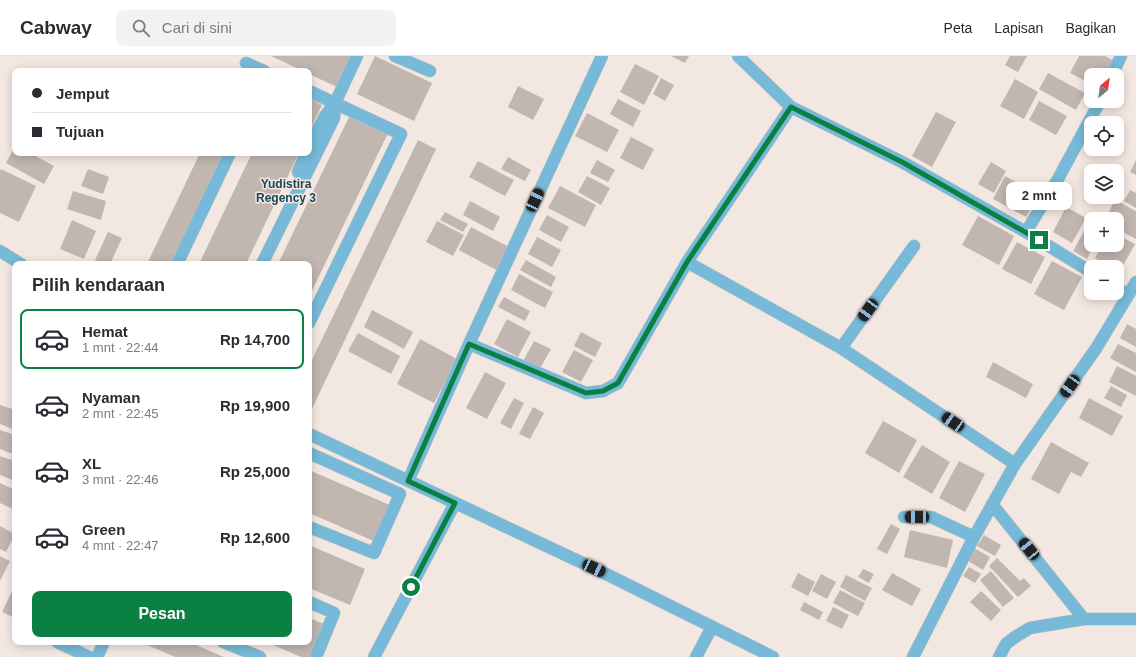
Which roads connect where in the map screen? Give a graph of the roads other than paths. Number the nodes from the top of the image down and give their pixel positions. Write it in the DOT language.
graph roads {
  1 [pos="357,56"];
  2 [pos="395,56"];
  3 [pos="602,56"];
  4 [pos="738,56"];
  5 [pos="1122,56"];
  6 [pos="246,63"];
  7 [pos="257,68"];
  8 [pos="1116,68"];
  9 [pos="430,71"];
  10 [pos="312,92"];
  11 [pos="335,103"];
  12 [pos="791,107"];
  13 [pos="1096,108"];
  14 [pos="312,147"];
  15 [pos="229,156"];
  16 [pos="308,156"];
  17 [pos="278,222"];
  18 [pos="1026,232"];
  19 [pos="914,246"];
  20 [pos="0,251"];
  21 [pos="16,261"];
  22 [pos="178,261"];
  23 [pos="256,261"];
  24 [pos="263,261"];
  25 [pos="687,262"];
  26 [pos="1084,268"];
  27 [pos="1136,282"];
  28 [pos="1124,292"];
  29 [pos="1128,295"];
  30 [pos="312,317"];
  31 [pos="469,344"];
  32 [pos="841,348"];
  33 [pos="312,435"];
  34 [pos="312,454"];
  35 [pos="1015,464"];
  36 [pos="408,481"];
  37 [pos="455,503"];
  38 [pos="992,504"];
  39 [pos="904,517"];
  40 [pos="312,528"];
  41 [pos="974,537"];
  42 [pos="312,603"];
  43 [pos="1084,619"];
  44 [pos="1136,619"];
  45 [pos="712,627"];
  46 [pos="63,645"];
  47 [pos="103,645"];
  48 [pos="230,645"];
  49 [pos="89,657"];
  50 [pos="97,657"];
  51 [pos="260,657"];
  52 [pos="316,657"];
  53 [pos="374,657"];
  54 [pos="696,657"];
  55 [pos="773,657"];
  56 [pos="913,657"];
  57 [pos="999,657"];
  1 -- 11 [label="street"];
  2 -- 9 [label="street"];
  3 -- 31 [label="street"];
  4 -- 12 [label="street"];
  5 -- 8 [label="street"];
  6 -- 7 [label="street"];
  10 -- 11 [label="street"];
  11 -- 14 [label="street"];
  11 -- 30 [label="street"];
  12 -- 18 [label="street"];
  12 -- 25 [label="street"];
  13 -- 18 [label="street"];
  15 -- 22 [label="street"];
  16 -- 17 [label="street"];
  17 -- 23 [label="street"];
  17 -- 24 [label="street"];
  18 -- 26 [label="street"];
  19 -- 32 [label="street"];
  20 -- 21 [label="street"];
  25 -- 31 [label="street"];
  25 -- 32 [label="street"];
  27 -- 29 [label="street"];
  28 -- 29 [label="street"];
  29 -- 35 [label="street"];
  31 -- 36 [label="street"];
  32 -- 35 [label="street"];
  33 -- 36 [label="street"];
  34 -- 40 [label="street"];
  35 -- 38 [label="street"];
  36 -- 37 [label="street"];
  37 -- 45 [label="street"];
  37 -- 53 [label="street"];
  38 -- 41 [label="street"];
  38 -- 43 [label="street"];
  39 -- 41 [label="street"];
  41 -- 56 [label="street"];
  42 -- 52 [label="street"];
  43 -- 44 [label="street"];
  43 -- 57 [label="street"];
  45 -- 54 [label="street"];
  45 -- 55 [label="street"];
  46 -- 49 [label="street"];
  47 -- 50 [label="street"];
  48 -- 51 [label="street"];
}
